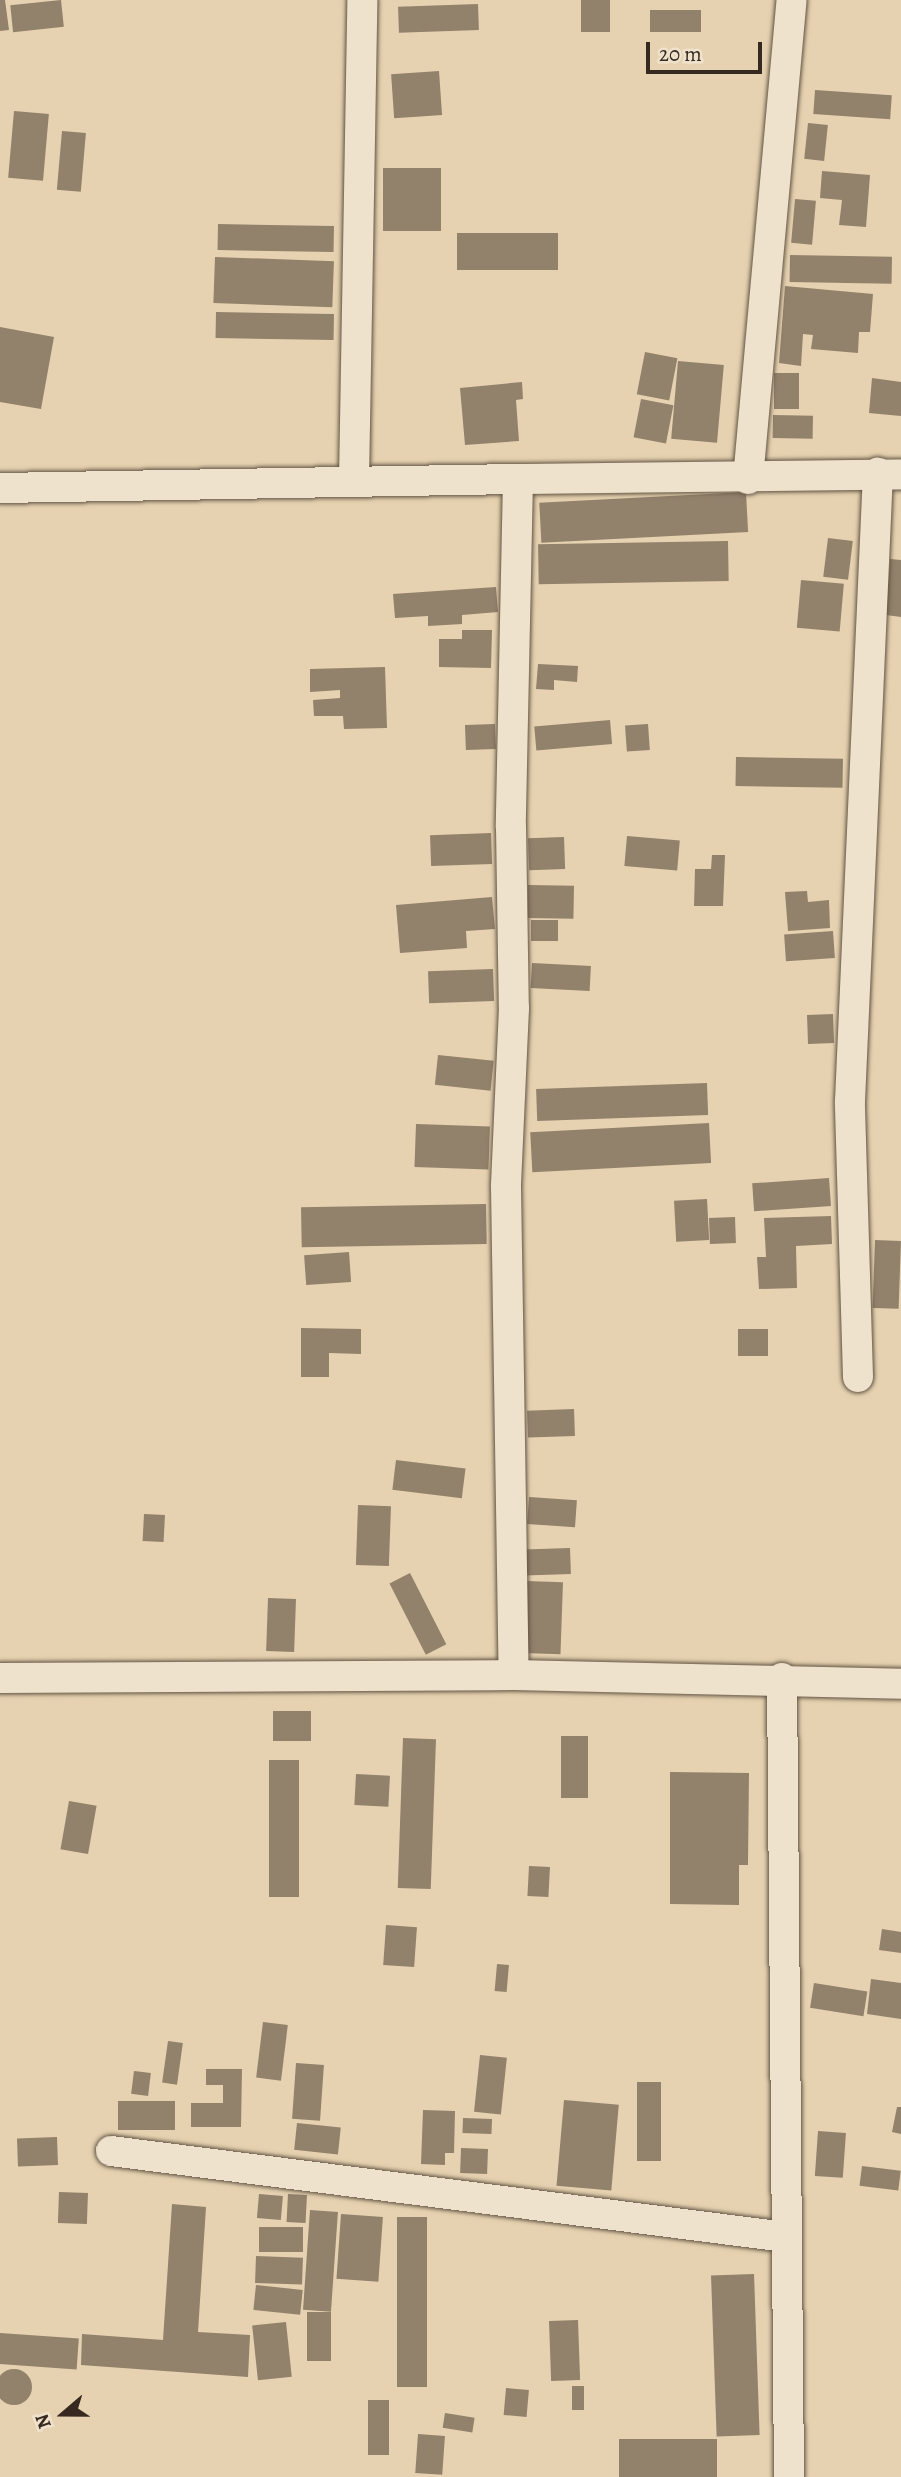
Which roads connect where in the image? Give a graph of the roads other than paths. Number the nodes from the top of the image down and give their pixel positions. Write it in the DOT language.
graph roads {
  1 [pos="362,0"];
  2 [pos="792,0"];
  3 [pos="890,474"];
  4 [pos="748,479"];
  5 [pos="518,480"];
  6 [pos="354,481"];
  7 [pos="0,488"];
  8 [pos="858,1377"];
  9 [pos="514,1675"];
  10 [pos="0,1678"];
  11 [pos="782,1678"];
  12 [pos="901,1684"];
  13 [pos="111,2151"];
  14 [pos="785,2237"];
  15 [pos="789,2477"];
  1 -- 6 [label="street"];
  2 -- 4 [label="street"];
  3 -- 4 [label="street"];
  3 -- 8 [label="street"];
  4 -- 5 [label="street"];
  5 -- 6 [label="street"];
  5 -- 9 [label="street"];
  6 -- 7 [label="street"];
  9 -- 10 [label="street"];
  9 -- 11 [label="street"];
  11 -- 12 [label="street"];
  11 -- 14 [label="street"];
  13 -- 14 [label="street"];
  14 -- 15 [label="street"];
}
